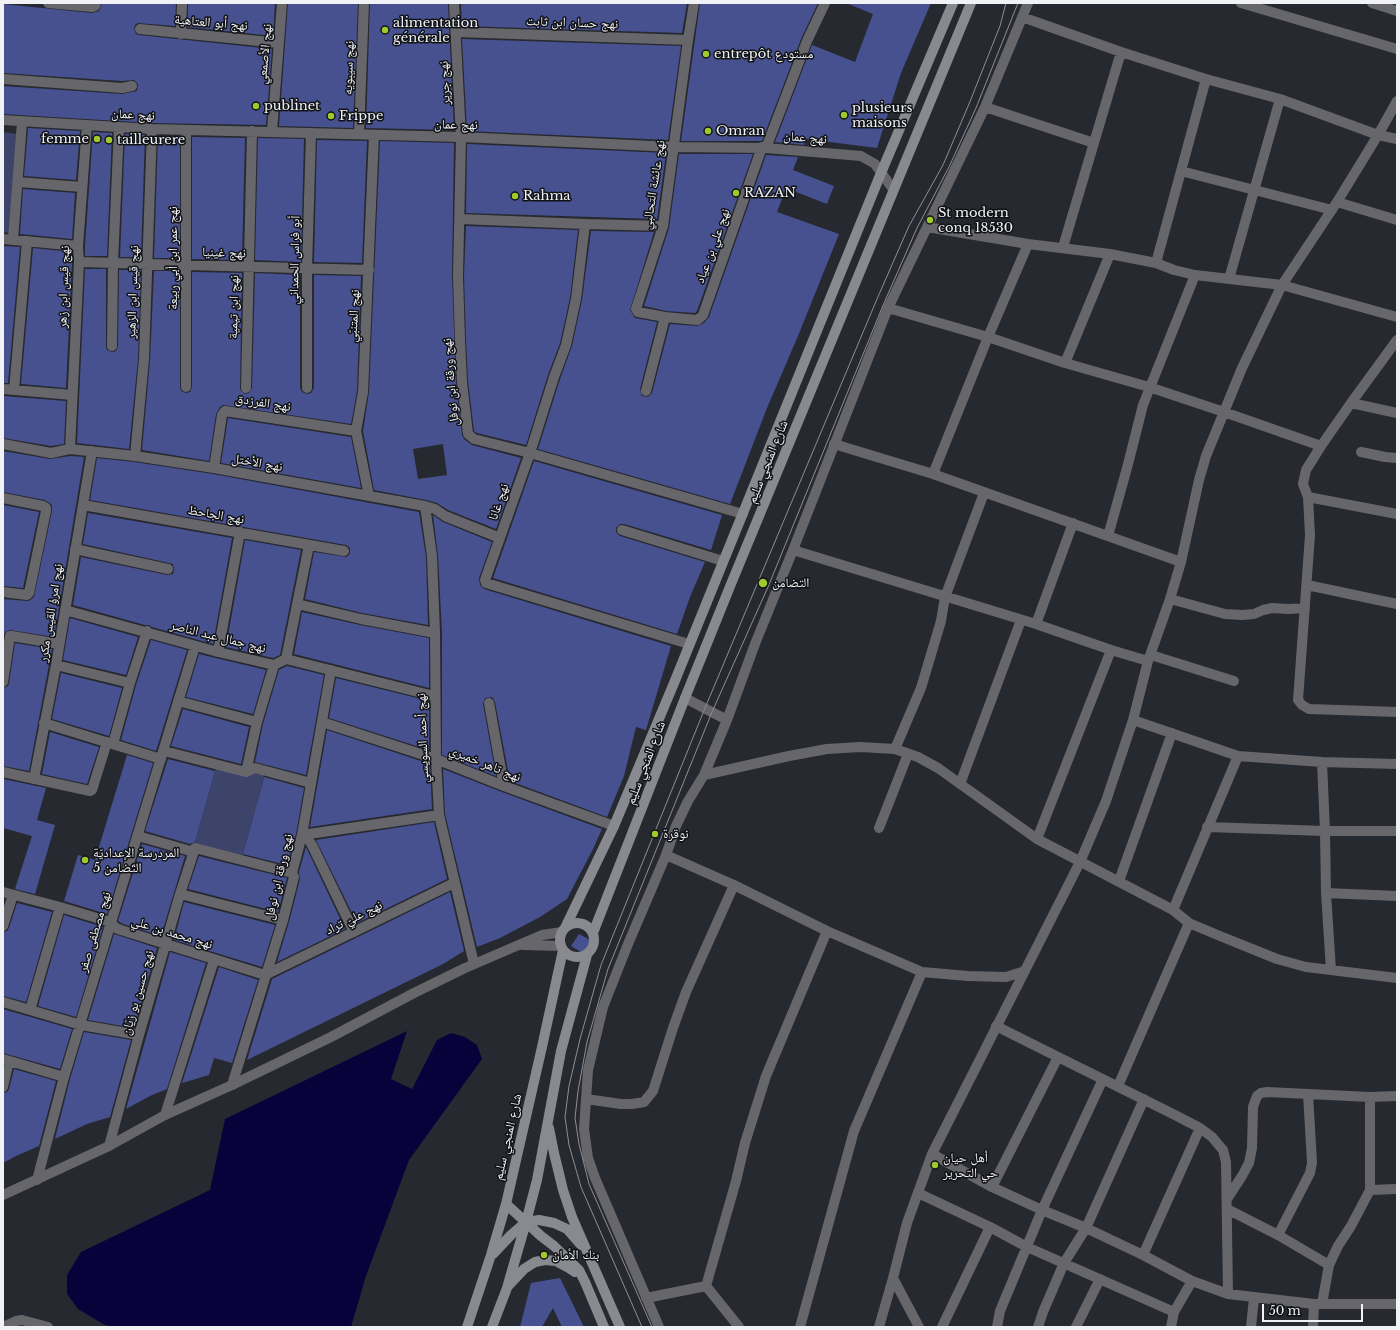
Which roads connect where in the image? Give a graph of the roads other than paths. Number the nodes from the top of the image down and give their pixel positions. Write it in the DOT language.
graph roads {
  1 [pos="48,3"];
  2 [pos="96,3"];
  3 [pos="182,3"];
  4 [pos="282,3"];
  5 [pos="364,3"];
  6 [pos="454,3"];
  7 [pos="694,3"];
  8 [pos="825,3"];
  9 [pos="953,3"];
  10 [pos="971,3"];
  11 [pos="1028,3"];
  12 [pos="1241,3"];
  13 [pos="1372,3"];
  14 [pos="1267,7"];
  15 [pos="1397,11"];
  16 [pos="1022,17"];
  17 [pos="140,30"];
  18 [pos="456,32"];
  19 [pos="181,34"];
  20 [pos="688,40"];
  21 [pos="279,43"];
  22 [pos="1397,49"];
  23 [pos="1121,52"];
  24 [pos="3,79"];
  25 [pos="1206,79"];
  26 [pos="132,86"];
  27 [pos="1280,99"];
  28 [pos="1397,101"];
  29 [pos="985,107"];
  30 [pos="3,120"];
  31 [pos="22,122"];
  32 [pos="88,125"];
  33 [pos="119,127"];
  34 [pos="152,129"];
  35 [pos="186,130"];
  36 [pos="252,131"];
  37 [pos="272,131"];
  38 [pos="311,134"];
  39 [pos="359,134"];
  40 [pos="374,135"];
  41 [pos="1378,135"];
  42 [pos="461,137"];
  43 [pos="1397,139"];
  44 [pos="1094,143"];
  45 [pos="674,147"];
  46 [pos="764,147"];
  47 [pos="1180,171"];
  48 [pos="881,173"];
  49 [pos="18,182"];
  50 [pos="82,187"];
  51 [pos="893,190"];
  52 [pos="1254,190"];
  53 [pos="1334,206"];
  54 [pos="460,219"];
  55 [pos="1397,220"];
  56 [pos="585,224"];
  57 [pos="663,226"];
  58 [pos="927,227"];
  59 [pos="8,239"];
  60 [pos="27,240"];
  61 [pos="1028,244"];
  62 [pos="78,246"];
  63 [pos="1063,247"];
  64 [pos="1110,254"];
  65 [pos="79,262"];
  66 [pos="113,263"];
  67 [pos="147,263"];
  68 [pos="1156,263"];
  69 [pos="186,264"];
  70 [pos="248,267"];
  71 [pos="306,268"];
  72 [pos="369,270"];
  73 [pos="1195,275"];
  74 [pos="1229,279"];
  75 [pos="1282,286"];
  76 [pos="888,308"];
  77 [pos="665,317"];
  78 [pos="1397,317"];
  79 [pos="988,338"];
  80 [pos="1397,340"];
  81 [pos="112,346"];
  82 [pos="1065,363"];
  83 [pos="186,387"];
  84 [pos="1149,387"];
  85 [pos="246,388"];
  86 [pos="308,388"];
  87 [pos="3,389"];
  88 [pos="14,390"];
  89 [pos="646,391"];
  90 [pos="72,395"];
  91 [pos="1352,404"];
  92 [pos="1224,412"];
  93 [pos="1397,413"];
  94 [pos="356,431"];
  95 [pos="3,444"];
  96 [pos="834,444"];
  97 [pos="1321,446"];
  98 [pos="70,449"];
  99 [pos="92,451"];
  100 [pos="1361,452"];
  101 [pos="530,453"];
  102 [pos="135,456"];
  103 [pos="1397,458"];
  104 [pos="214,468"];
  105 [pos="933,474"];
  106 [pos="984,493"];
  107 [pos="369,496"];
  108 [pos="1308,497"];
  109 [pos="3,498"];
  110 [pos="83,505"];
  111 [pos="425,506"];
  112 [pos="743,514"];
  113 [pos="1397,514"];
  114 [pos="1073,523"];
  115 [pos="622,530"];
  116 [pos="240,532"];
  117 [pos="1108,536"];
  118 [pos="500,538"];
  119 [pos="310,545"];
  120 [pos="75,549"];
  121 [pos="793,550"];
  122 [pos="344,551"];
  123 [pos="723,561"];
  124 [pos="1181,562"];
  125 [pos="168,568"];
  126 [pos="1307,585"];
  127 [pos="3,592"];
  128 [pos="945,597"];
  129 [pos="1170,599"];
  130 [pos="297,604"];
  131 [pos="1397,604"];
  132 [pos="1305,608"];
  133 [pos="65,610"];
  134 [pos="1021,620"];
  135 [pos="1036,624"];
  136 [pos="147,631"];
  137 [pos="435,633"];
  138 [pos="59,644"];
  139 [pos="689,644"];
  140 [pos="195,646"];
  141 [pos="1110,650"];
  142 [pos="218,652"];
  143 [pos="1150,658"];
  144 [pos="286,659"];
  145 [pos="56,665"];
  146 [pos="274,665"];
  147 [pos="331,670"];
  148 [pos="1234,681"];
  149 [pos="3,682"];
  150 [pos="130,683"];
  151 [pos="434,696"];
  152 [pos="685,698"];
  153 [pos="178,702"];
  154 [pos="489,703"];
  155 [pos="1397,712"];
  156 [pos="727,720"];
  157 [pos="1133,720"];
  158 [pos="257,722"];
  159 [pos="322,722"];
  160 [pos="44,723"];
  161 [pos="1172,734"];
  162 [pos="110,743"];
  163 [pos="895,750"];
  164 [pos="908,754"];
  165 [pos="162,755"];
  166 [pos="1238,756"];
  167 [pos="436,759"];
  168 [pos="1322,762"];
  169 [pos="1397,764"];
  170 [pos="3,772"];
  171 [pos="246,772"];
  172 [pos="704,774"];
  173 [pos="34,779"];
  174 [pos="311,783"];
  175 [pos="960,784"];
  176 [pos="504,786"];
  177 [pos="439,815"];
  178 [pos="614,826"];
  179 [pos="1208,827"];
  180 [pos="879,828"];
  181 [pos="1325,831"];
  182 [pos="1397,831"];
  183 [pos="304,835"];
  184 [pos="138,836"];
  185 [pos="1037,839"];
  186 [pos="194,850"];
  187 [pos="666,855"];
  188 [pos="1080,862"];
  189 [pos="292,873"];
  190 [pos="1119,881"];
  191 [pos="454,883"];
  192 [pos="734,885"];
  193 [pos="3,892"];
  194 [pos="1326,892"];
  195 [pos="180,894"];
  196 [pos="14,895"];
  197 [pos="1397,896"];
  198 [pos="60,907"];
  199 [pos="1173,910"];
  200 [pos="283,920"];
  201 [pos="110,922"];
  202 [pos="1189,923"];
  203 [pos="3,926"];
  204 [pos="563,930"];
  205 [pos="827,931"];
  206 [pos="354,932"];
  207 [pos="593,933"];
  208 [pos="165,944"];
  209 [pos="521,945"];
  210 [pos="562,948"];
  211 [pos="587,955"];
  212 [pos="214,960"];
  213 [pos="474,964"];
  214 [pos="1331,970"];
  215 [pos="1025,971"];
  216 [pos="922,972"];
  217 [pos="265,975"];
  218 [pos="1397,978"];
  219 [pos="3,1002"];
  220 [pos="30,1010"];
  221 [pos="81,1025"];
  222 [pos="996,1026"];
  223 [pos="139,1035"];
  224 [pos="1058,1057"];
  225 [pos="6,1060"];
  226 [pos="64,1077"];
  227 [pos="1103,1079"];
  228 [pos="232,1085"];
  229 [pos="1118,1086"];
  230 [pos="3,1087"];
  231 [pos="1308,1094"];
  232 [pos="1397,1096"];
  233 [pos="1370,1097"];
  234 [pos="586,1099"];
  235 [pos="1144,1099"];
  236 [pos="165,1115"];
  237 [pos="547,1121"];
  238 [pos="1200,1128"];
  239 [pos="109,1146"];
  240 [pos="932,1154"];
  241 [pos="37,1180"];
  242 [pos="992,1187"];
  243 [pos="1397,1189"];
  244 [pos="1370,1190"];
  245 [pos="918,1193"];
  246 [pos="3,1195"];
  247 [pos="506,1204"];
  248 [pos="1227,1204"];
  249 [pos="1042,1210"];
  250 [pos="526,1222"];
  251 [pos="990,1227"];
  252 [pos="1086,1228"];
  253 [pos="1278,1235"];
  254 [pos="1027,1247"];
  255 [pos="491,1255"];
  256 [pos="1143,1255"];
  257 [pos="591,1260"];
  258 [pos="1064,1263"];
  259 [pos="1329,1265"];
  260 [pos="893,1278"];
  261 [pos="1100,1278"];
  262 [pos="1192,1281"];
  263 [pos="585,1282"];
  264 [pos="706,1286"];
  265 [pos="506,1288"];
  266 [pos="1228,1294"];
  267 [pos="646,1298"];
  268 [pos="1254,1298"];
  269 [pos="1318,1304"];
  270 [pos="1397,1304"];
  271 [pos="1174,1312"];
  272 [pos="3,1327"];
  273 [pos="48,1327"];
  274 [pos="467,1327"];
  275 [pos="492,1327"];
  276 [pos="604,1327"];
  277 [pos="620,1327"];
  278 [pos="658,1327"];
  279 [pos="738,1327"];
  280 [pos="800,1327"];
  281 [pos="879,1327"];
  282 [pos="919,1327"];
  283 [pos="942,1327"];
  284 [pos="997,1327"];
  285 [pos="1038,1327"];
  286 [pos="1076,1327"];
  287 [pos="1170,1327"];
  288 [pos="1251,1327"];
  289 [pos="1313,1327"];
  1 -- 2 [label="street"];
  3 -- 19 [label="street"];
  4 -- 21 [label="street, نهج الأصمعي"];
  5 -- 39 [label="street, نهج سيبويه"];
  6 -- 18 [label="street, نهج جرير"];
  7 -- 20 [label="street, نهج عائشة التحالبي"];
  8 -- 46 [label="street, نهج علي بن عياد"];
  9 -- 48 [label="main road, شارع المنجي سليم"];
  10 -- 51 [label="main road, شارع المنجي سليم"];
  11 -- 16 [label="street"];
  12 -- 14 [label="street"];
  13 -- 15 [label="street"];
  14 -- 22 [label="street"];
  16 -- 23 [label="street"];
  16 -- 29 [label="street"];
  17 -- 19 [label="street, نهج أبو العتاهية"];
  18 -- 20 [label="street, نهج حسان ابن ثابت"];
  18 -- 42 [label="street, نهج جرير"];
  19 -- 21 [label="street, نهج أبو العتاهية"];
  20 -- 45 [label="street, نهج عائشة التحالبي"];
  21 -- 37 [label="street, نهج الأصمعي"];
  23 -- 25 [label="street"];
  23 -- 44 [label="street"];
  24 -- 26 [label="street"];
  25 -- 27 [label="street"];
  25 -- 47 [label="street"];
  27 -- 41 [label="street"];
  27 -- 52 [label="street"];
  28 -- 41 [label="street"];
  29 -- 44 [label="street"];
  29 -- 58 [label="street"];
  30 -- 31 [label="street, نهج عمان"];
  31 -- 32 [label="street, نهج عمان"];
  31 -- 49 [label="street"];
  32 -- 33 [label="street, نهج عمان"];
  32 -- 50 [label="street, نهج قيس ابن زهر"];
  33 -- 34 [label="street, نهج عمان"];
  33 -- 66 [label="street"];
  34 -- 35 [label="street, نهج عمان"];
  34 -- 67 [label="street, نهج قيس ابن الزهير"];
  35 -- 36 [label="street, نهج عمان"];
  35 -- 69 [label="street, نهج عمر ابن أبي ربيعة"];
  36 -- 37 [label="street, نهج عمان"];
  36 -- 70 [label="street, نهج ابن تيمية"];
  37 -- 38 [label="street, نهج عمان"];
  38 -- 39 [label="street, نهج عمان"];
  38 -- 71 [label="street, أبو فراس الحمداني"];
  39 -- 40 [label="street, نهج عمان"];
  40 -- 42 [label="street, نهج عمان"];
  40 -- 72 [label="street, نهج المتنبّي"];
  41 -- 43 [label="street"];
  41 -- 53 [label="street"];
  42 -- 45 [label="street, نهج عمان"];
  42 -- 54 [label="street, نهج ورقة ابن نوفل"];
  44 -- 63 [label="street"];
  45 -- 46 [label="street, نهج عمان"];
  45 -- 57 [label="street, نهج عائشة التحالبي"];
  46 -- 48 [label="street, نهج عمان"];
  46 -- 77 [label="street, نهج علي بن عياد"];
  47 -- 52 [label="street"];
  47 -- 68 [label="street"];
  48 -- 51 [label="street, نهج عمان"];
  48 -- 112 [label="main road, شارع المنجي سليم"];
  49 -- 50 [label="street"];
  49 -- 59 [label="street"];
  50 -- 62 [label="street, نهج قيس ابن زهر"];
  51 -- 152 [label="main road, شارع المنجي سليم"];
  52 -- 53 [label="street"];
  52 -- 74 [label="street"];
  53 -- 55 [label="street"];
  53 -- 75 [label="street"];
  54 -- 56 [label="street"];
  54 -- 101 [label="street, نهج ورقة ابن نوفل"];
  56 -- 57 [label="street"];
  56 -- 101 [label="street, نهج غانا"];
  57 -- 77 [label="street, نهج عائشة التحالبي"];
  58 -- 61 [label="street"];
  58 -- 76 [label="street"];
  59 -- 60 [label="street"];
  60 -- 62 [label="street"];
  60 -- 88 [label="street"];
  61 -- 63 [label="street"];
  61 -- 79 [label="street"];
  62 -- 65 [label="street, نهج قيس ابن زهر"];
  63 -- 64 [label="street"];
  64 -- 68 [label="street"];
  64 -- 82 [label="street"];
  65 -- 66 [label="street, نهج غينيا"];
  65 -- 90 [label="street, نهج قيس ابن زهر"];
  66 -- 67 [label="street, نهج غينيا"];
  66 -- 81 [label="street"];
  67 -- 69 [label="street, نهج غينيا"];
  67 -- 102 [label="street, نهج قيس ابن الزهير"];
  68 -- 73 [label="street"];
  69 -- 70 [label="street, نهج غينيا"];
  69 -- 83 [label="street, نهج عمر ابن أبي ربيعة"];
  70 -- 71 [label="street, نهج غينيا"];
  70 -- 85 [label="street, نهج ابن تيمية"];
  71 -- 72 [label="street, نهج غينيا"];
  71 -- 86 [label="street, أبو فراس الحمداني"];
  72 -- 94 [label="street, نهج المتنبّي"];
  73 -- 74 [label="street"];
  73 -- 84 [label="street"];
  74 -- 75 [label="street"];
  75 -- 78 [label="street"];
  75 -- 92 [label="street"];
  76 -- 79 [label="street"];
  76 -- 96 [label="street"];
  77 -- 89 [label="street"];
  79 -- 82 [label="street"];
  79 -- 105 [label="street"];
  80 -- 91 [label="street"];
  82 -- 84 [label="street"];
  84 -- 92 [label="street"];
  84 -- 117 [label="street"];
  87 -- 88 [label="street"];
  88 -- 90 [label="street"];
  90 -- 98 [label="street, نهج قيس ابن زهر"];
  91 -- 93 [label="street"];
  91 -- 97 [label="street"];
  92 -- 97 [label="street"];
  92 -- 124 [label="street"];
  94 -- 104 [label="street, نهج الفرزدق"];
  94 -- 107 [label="street, نهج المتنبّي"];
  95 -- 98 [label="street, نهج الأختل"];
  96 -- 105 [label="street"];
  96 -- 121 [label="street"];
  97 -- 108 [label="street"];
  98 -- 99 [label="street, نهج الأختل"];
  99 -- 102 [label="street, نهج الأختل"];
  99 -- 110 [label="street, نهج امرؤ القيس مكرر"];
  100 -- 103 [label="street"];
  101 -- 112 [label="street, نهج ورقة ابن نوفل"];
  101 -- 118 [label="street, نهج غانا"];
  102 -- 104 [label="street, نهج الأختل"];
  104 -- 107 [label="street, نهج الأختل"];
  105 -- 106 [label="street"];
  106 -- 114 [label="street"];
  106 -- 128 [label="street"];
  107 -- 111 [label="street, نهج الأختل"];
  108 -- 113 [label="street"];
  108 -- 126 [label="street"];
  109 -- 127 [label="street"];
  110 -- 116 [label="street, نهج الجاحظ"];
  110 -- 120 [label="street, نهج امرؤ القيس مكرر"];
  111 -- 118 [label="street, نهج الأختل"];
  111 -- 137 [label="street, نهج أحمد السويسي"];
  112 -- 123 [label="main road, شارع المنجي سليم"];
  114 -- 117 [label="street"];
  114 -- 135 [label="street"];
  115 -- 123 [label="street"];
  116 -- 119 [label="street, نهج الجاحظ"];
  116 -- 142 [label="street"];
  117 -- 124 [label="street"];
  118 -- 139 [label="street, نهج غانا"];
  119 -- 122 [label="street, نهج الجاحظ"];
  119 -- 130 [label="street"];
  120 -- 125 [label="street"];
  120 -- 133 [label="street, نهج امرؤ القيس مكرر"];
  121 -- 128 [label="street"];
  121 -- 156 [label="street"];
  123 -- 139 [label="main road, شارع المنجي سليم"];
  124 -- 129 [label="street"];
  126 -- 131 [label="street"];
  126 -- 132 [label="street"];
  128 -- 134 [label="street"];
  128 -- 163 [label="street"];
  129 -- 132 [label="street"];
  129 -- 143 [label="street"];
  130 -- 137 [label="street"];
  130 -- 144 [label="street"];
  132 -- 155 [label="street"];
  133 -- 136 [label="street, نهج جمال عبد الناصر"];
  133 -- 138 [label="street, نهج امرؤ القيس مكرر"];
  134 -- 135 [label="street"];
  134 -- 175 [label="street"];
  135 -- 141 [label="street"];
  136 -- 140 [label="street, نهج جمال عبد الناصر"];
  136 -- 150 [label="street"];
  137 -- 151 [label="street, نهج أحمد السويسي"];
  138 -- 145 [label="street, نهج امرؤ القيس مكرر"];
  138 -- 149 [label="street"];
  139 -- 178 [label="main road, شارع المنجي سليم"];
  140 -- 142 [label="street, نهج جمال عبد الناصر"];
  140 -- 153 [label="street, نهج مصطفى صفر"];
  141 -- 143 [label="street"];
  141 -- 185 [label="street"];
  142 -- 146 [label="street, نهج جمال عبد الناصر"];
  143 -- 148 [label="street"];
  143 -- 157 [label="street"];
  144 -- 146 [label="street, نهج جمال عبد الناصر"];
  144 -- 147 [label="street"];
  145 -- 150 [label="street"];
  145 -- 160 [label="street, نهج امرؤ القيس مكرر"];
  146 -- 158 [label="street"];
  147 -- 151 [label="street"];
  147 -- 159 [label="street, نهج ورقة ابن نوفل"];
  150 -- 162 [label="street"];
  151 -- 167 [label="street, نهج أحمد السويسي"];
  152 -- 156 [label="street"];
  152 -- 207 [label="main road, شارع المنجي سليم"];
  153 -- 158 [label="street"];
  153 -- 165 [label="street, نهج مصطفى صفر"];
  154 -- 176 [label="street"];
  156 -- 172 [label="street"];
  157 -- 161 [label="street"];
  157 -- 188 [label="street"];
  158 -- 171 [label="street"];
  159 -- 167 [label="street, نهج تاهر خميري"];
  159 -- 174 [label="street, نهج ورقة ابن نوفل"];
  160 -- 162 [label="street"];
  160 -- 173 [label="street, نهج امرؤ القيس مكرر"];
  161 -- 166 [label="street"];
  161 -- 190 [label="street"];
  162 -- 165 [label="street"];
  162 -- 173 [label="street"];
  163 -- 164 [label="street"];
  163 -- 172 [label="street"];
  164 -- 175 [label="street"];
  164 -- 180 [label="street"];
  165 -- 171 [label="street"];
  165 -- 184 [label="street, نهج مصطفى صفر"];
  166 -- 168 [label="street"];
  166 -- 179 [label="street"];
  167 -- 176 [label="street, نهج تاهر خميري"];
  167 -- 177 [label="street, نهج أحمد السويسي"];
  168 -- 169 [label="street"];
  168 -- 181 [label="street"];
  170 -- 173 [label="street"];
  171 -- 174 [label="street"];
  172 -- 187 [label="street"];
  174 -- 183 [label="street, نهج ورقة ابن نوفل"];
  175 -- 185 [label="street"];
  176 -- 178 [label="street, نهج تاهر خميري"];
  177 -- 183 [label="street"];
  177 -- 191 [label="street, نهج أحمد السويسي"];
  178 -- 204 [label="main road, شارع المنجي سليم"];
  179 -- 181 [label="street"];
  179 -- 199 [label="street"];
  181 -- 182 [label="street"];
  181 -- 194 [label="street"];
  183 -- 189 [label="street, نهج ورقة ابن نوفل"];
  183 -- 206 [label="street"];
  184 -- 186 [label="street"];
  184 -- 201 [label="street, نهج مصطفى صفر"];
  185 -- 188 [label="street"];
  186 -- 189 [label="street"];
  186 -- 195 [label="street, نهج حسين بو زيّان"];
  187 -- 192 [label="street"];
  187 -- 234 [label="street"];
  188 -- 190 [label="street"];
  188 -- 215 [label="street"];
  189 -- 200 [label="street, نهج ورقة ابن نوفل"];
  190 -- 199 [label="street"];
  191 -- 206 [label="street, نهج عليّ تراد"];
  191 -- 213 [label="street, نهج أحمد السويسي"];
  192 -- 205 [label="street"];
  192 -- 234 [label="street"];
  193 -- 196 [label="street, نهج محمد بن علي"];
  194 -- 197 [label="street"];
  194 -- 214 [label="street"];
  195 -- 200 [label="street"];
  195 -- 208 [label="street, نهج حسين بو زيّان"];
  196 -- 198 [label="street, نهج محمد بن علي"];
  196 -- 203 [label="street"];
  198 -- 201 [label="street, نهج محمد بن علي"];
  198 -- 220 [label="street"];
  199 -- 202 [label="street"];
  200 -- 217 [label="street, نهج ورقة ابن نوفل"];
  201 -- 208 [label="street, نهج محمد بن علي"];
  201 -- 221 [label="street, نهج مصطفى صفر"];
  202 -- 214 [label="street"];
  202 -- 229 [label="street"];
  204 -- 207 [label="main road"];
  204 -- 209 [label="street"];
  204 -- 210 [label="main road"];
  205 -- 216 [label="street"];
  205 -- 264 [label="street"];
  206 -- 217 [label="street, نهج عليّ تراد"];
  207 -- 211 [label="main road"];
  208 -- 212 [label="street, نهج محمد بن علي"];
  208 -- 223 [label="street, نهج حسين بو زيّان"];
  209 -- 210 [label="street"];
  209 -- 213 [label="street"];
  210 -- 211 [label="main road"];
  210 -- 247 [label="main road, شارع المنجي سليم"];
  211 -- 237 [label="main road"];
  212 -- 217 [label="street, نهج محمد بن علي"];
  212 -- 236 [label="street"];
  213 -- 228 [label="street"];
  214 -- 218 [label="street"];
  215 -- 216 [label="street"];
  215 -- 222 [label="street"];
  216 -- 280 [label="street"];
  217 -- 228 [label="street, نهج ورقة ابن نوفل"];
  219 -- 220 [label="street"];
  220 -- 221 [label="street"];
  221 -- 223 [label="street"];
  221 -- 226 [label="street, نهج مصطفى صفر"];
  222 -- 224 [label="street"];
  222 -- 240 [label="street"];
  223 -- 239 [label="street, نهج حسين بو زيّان"];
  224 -- 227 [label="street"];
  224 -- 242 [label="street"];
  225 -- 226 [label="street"];
  225 -- 230 [label="street"];
  226 -- 241 [label="street, نهج مصطفى صفر"];
  227 -- 229 [label="street"];
  227 -- 249 [label="street"];
  228 -- 236 [label="street"];
  229 -- 235 [label="street"];
  231 -- 233 [label="street"];
  231 -- 248 [label="street"];
  231 -- 253 [label="street"];
  232 -- 233 [label="street"];
  233 -- 244 [label="street"];
  234 -- 267 [label="street"];
  235 -- 238 [label="street"];
  235 -- 252 [label="street"];
  236 -- 239 [label="street"];
  237 -- 250 [label="main road"];
  237 -- 257 [label="main road"];
  238 -- 248 [label="street"];
  238 -- 256 [label="street"];
  239 -- 241 [label="street"];
  240 -- 242 [label="street"];
  240 -- 245 [label="street"];
  241 -- 246 [label="street"];
  242 -- 249 [label="street"];
  243 -- 244 [label="street"];
  244 -- 259 [label="street"];
  245 -- 251 [label="street"];
  245 -- 260 [label="street"];
  247 -- 250 [label="main road"];
  247 -- 255 [label="main road, شارع المنجي سليم"];
  248 -- 253 [label="street"];
  248 -- 266 [label="street"];
  249 -- 252 [label="street"];
  249 -- 254 [label="street"];
  250 -- 255 [label="main road"];
  250 -- 257 [label="main road"];
  250 -- 263 [label="main road"];
  250 -- 265 [label="main road"];
  251 -- 254 [label="street"];
  251 -- 283 [label="street"];
  252 -- 256 [label="street"];
  252 -- 258 [label="street"];
  253 -- 259 [label="street"];
  254 -- 258 [label="street"];
  254 -- 284 [label="street"];
  255 -- 274 [label="main road, شارع المنجي سليم"];
  256 -- 262 [label="street"];
  257 -- 277 [label="main road"];
  258 -- 261 [label="street"];
  258 -- 285 [label="street"];
  259 -- 269 [label="street"];
  260 -- 281 [label="street"];
  260 -- 282 [label="street"];
  261 -- 271 [label="street"];
  261 -- 286 [label="street"];
  262 -- 266 [label="street"];
  262 -- 271 [label="street"];
  263 -- 265 [label="main road"];
  263 -- 276 [label="main road"];
  264 -- 267 [label="street"];
  264 -- 279 [label="street"];
  265 -- 275 [label="main road"];
  266 -- 268 [label="street"];
  267 -- 278 [label="street"];
  268 -- 269 [label="street"];
  268 -- 288 [label="street"];
  269 -- 270 [label="street"];
  269 -- 289 [label="street"];
  271 -- 287 [label="street"];
  272 -- 273 [label="street"];
}
